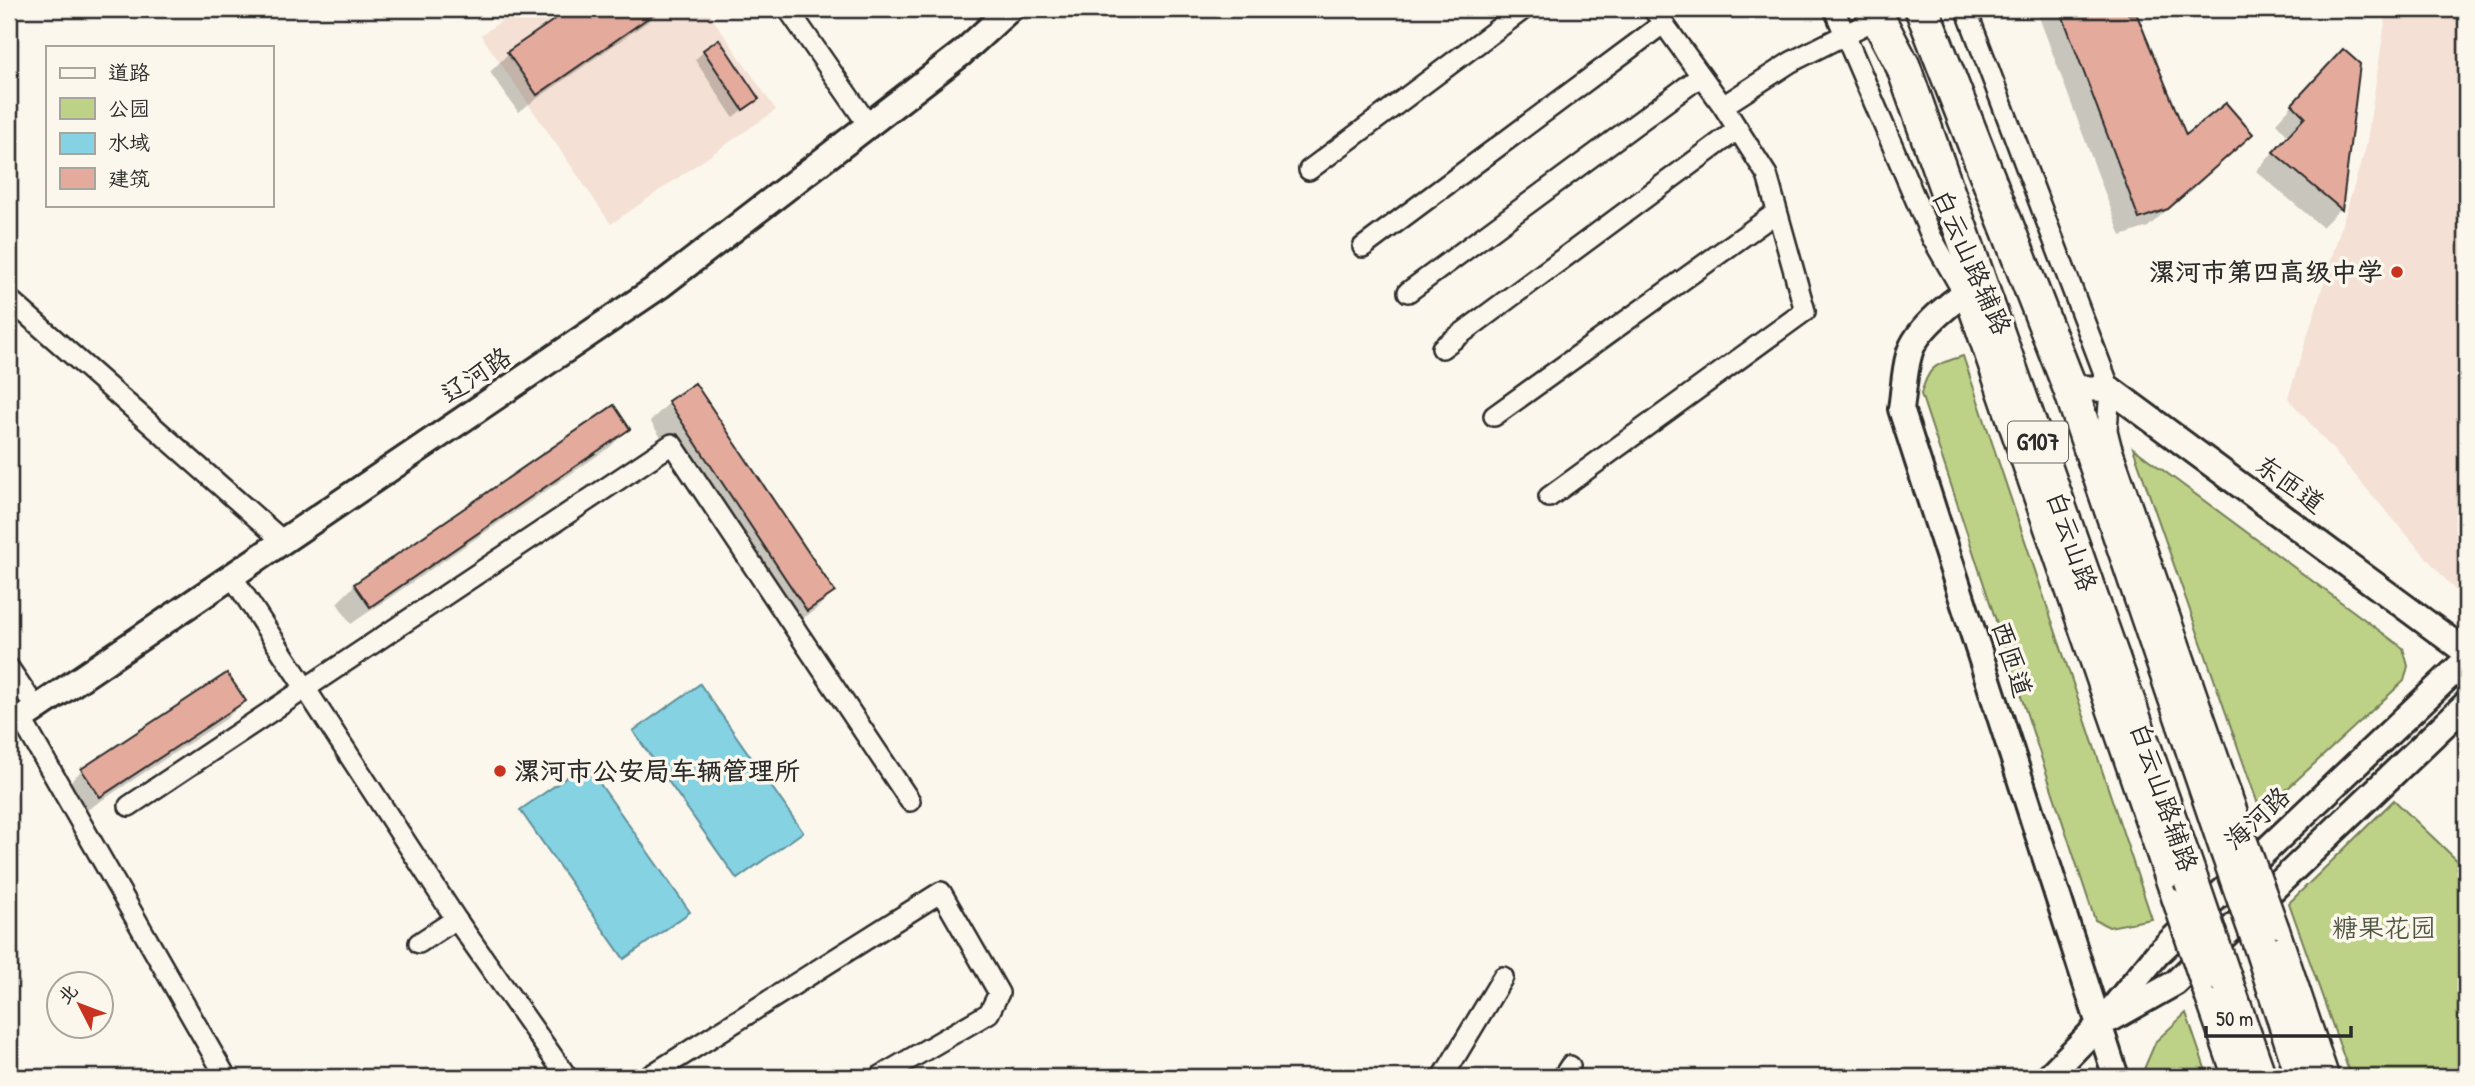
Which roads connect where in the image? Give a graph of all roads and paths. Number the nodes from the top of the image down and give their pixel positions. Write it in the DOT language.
graph roads {
  1 [pos="788,9"];
  2 [pos="1008,9"];
  3 [pos="1524,9"];
  4 [pos="1834,9"];
  5 [pos="1922,9"];
  6 [pos="1966,9"];
  7 [pos="1876,13"];
  8 [pos="1659,16"];
  9 [pos="1845,35"];
  10 [pos="1702,76"];
  11 [pos="1723,106"];
  12 [pos="869,126"];
  13 [pos="1738,129"];
  14 [pos="1309,170"];
  15 [pos="1777,212"];
  16 [pos="1363,247"];
  17 [pos="1972,288"];
  18 [pos="1408,292"];
  19 [pos="9,299"];
  20 [pos="1442,348"];
  21 [pos="2070,388"];
  22 [pos="2110,389"];
  23 [pos="1494,416"];
  24 [pos="1549,497"];
  25 [pos="284,542"];
  26 [pos="232,576"];
  27 [pos="2466,652"];
  28 [pos="2466,660"];
  29 [pos="9,668"];
  30 [pos="306,688"];
  31 [pos="2466,704"];
  32 [pos="22,718"];
  33 [pos="910,801"];
  34 [pos="129,806"];
  35 [pos="2236,842"];
  36 [pos="456,919"];
  37 [pos="2270,936"];
  38 [pos="419,943"];
  39 [pos="1503,977"];
  40 [pos="2214,985"];
  41 [pos="2098,1027"];
  42 [pos="226,1077"];
  43 [pos="567,1077"];
  44 [pos="648,1077"];
  45 [pos="879,1077"];
  46 [pos="1443,1077"];
  47 [pos="2048,1077"];
  48 [pos="2116,1077"];
  49 [pos="2233,1077"];
  50 [pos="2259,1077"];
  51 [pos="2304,1077"];
  52 [pos="2329,1077"];
  1 -- 12 [label="street"];
  2 -- 12 [label="street, 辽河路"];
  3 -- 14 [label="street"];
  4 -- 9 [label="street, 白云山路辅路"];
  5 -- 21 [label="highway, 白云山路 / G107"];
  6 -- 22 [label="street"];
  7 -- 9 [label="street"];
  7 -- 17 [label="highway, 白云山路 / G107"];
  8 -- 10 [label="street"];
  8 -- 16 [label="street"];
  9 -- 11 [label="street"];
  9 -- 17 [label="street, 白云山路辅路"];
  10 -- 11 [label="street"];
  10 -- 18 [label="street"];
  11 -- 13 [label="street"];
  12 -- 25 [label="street, 辽河路"];
  13 -- 15 [label="street"];
  13 -- 20 [label="street"];
  15 -- 23 [label="street"];
  15 -- 24 [label="street"];
  17 -- 40 [label="highway, 白云山路 / G107, bridge"];
  17 -- 41 [label="street, 西匝道"];
  19 -- 25 [label="street"];
  21 -- 22 [label="street"];
  21 -- 35 [label="highway, 白云山路 / G107"];
  22 -- 27 [label="street, 东匝道"];
  22 -- 35 [label="street"];
  25 -- 26 [label="street, 辽河路"];
  26 -- 30 [label="street"];
  26 -- 32 [label="street, 辽河路"];
  28 -- 41 [label="street, 海河路"];
  29 -- 32 [label="street"];
  30 -- 33 [label="street"];
  30 -- 34 [label="street"];
  30 -- 36 [label="street"];
  31 -- 41 [label="street, 海河路"];
  32 -- 42 [label="street"];
  35 -- 37 [label="highway, G107, bridge"];
  36 -- 38 [label="street"];
  36 -- 43 [label="street"];
  37 -- 51 [label="highway, G107"];
  37 -- 52 [label="street"];
  39 -- 46 [label="street"];
  40 -- 49 [label="street"];
  40 -- 50 [label="highway, G107"];
  41 -- 47 [label="street, 海河路"];
  41 -- 48 [label="street, 西匝道"];
  44 -- 45 [label="street"];
}
